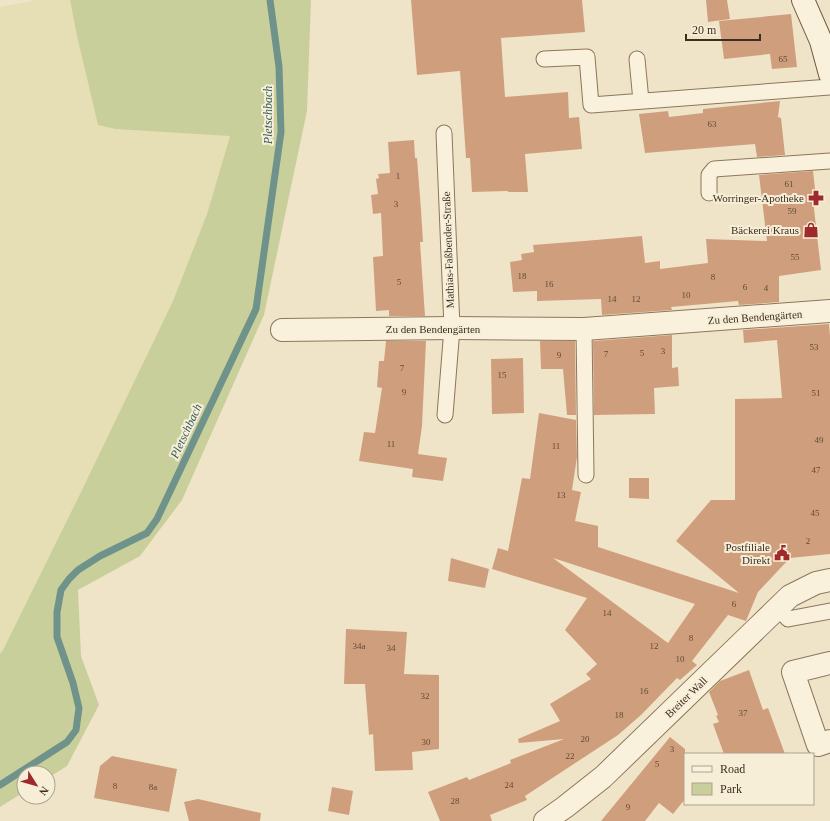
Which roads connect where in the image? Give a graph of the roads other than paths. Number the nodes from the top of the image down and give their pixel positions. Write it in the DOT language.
graph roads {
  1 [pos="803,0"];
  2 [pos="544,59"];
  3 [pos="636,59"];
  4 [pos="830,74"];
  5 [pos="830,87"];
  6 [pos="641,101"];
  7 [pos="444,133"];
  8 [pos="830,161"];
  9 [pos="709,193"];
  10 [pos="830,311"];
  11 [pos="452,328"];
  12 [pos="584,329"];
  13 [pos="282,330"];
  14 [pos="445,415"];
  15 [pos="586,475"];
  16 [pos="830,580"];
  17 [pos="778,608"];
  18 [pos="830,612"];
  19 [pos="830,663"];
  20 [pos="830,741"];
  21 [pos="545,821"];
  1 -- 4 [label="street"];
  2 -- 6 [label="lane"];
  3 -- 6 [label="lane"];
  5 -- 6 [label="lane"];
  7 -- 11 [label="lane, Mathias-Faßbender-Straße"];
  8 -- 9 [label="lane"];
  10 -- 12 [label="street, Zu den Bendengärten"];
  11 -- 12 [label="street, Zu den Bendengärten"];
  11 -- 13 [label="street, Zu den Bendengärten"];
  11 -- 14 [label="lane, Mathias-Faßbender-Straße"];
  12 -- 15 [label="lane"];
  16 -- 17 [label="street, Breiter Wall"];
  17 -- 18 [label="lane"];
  17 -- 21 [label="street, Breiter Wall"];
  19 -- 20 [label="street"];
}
